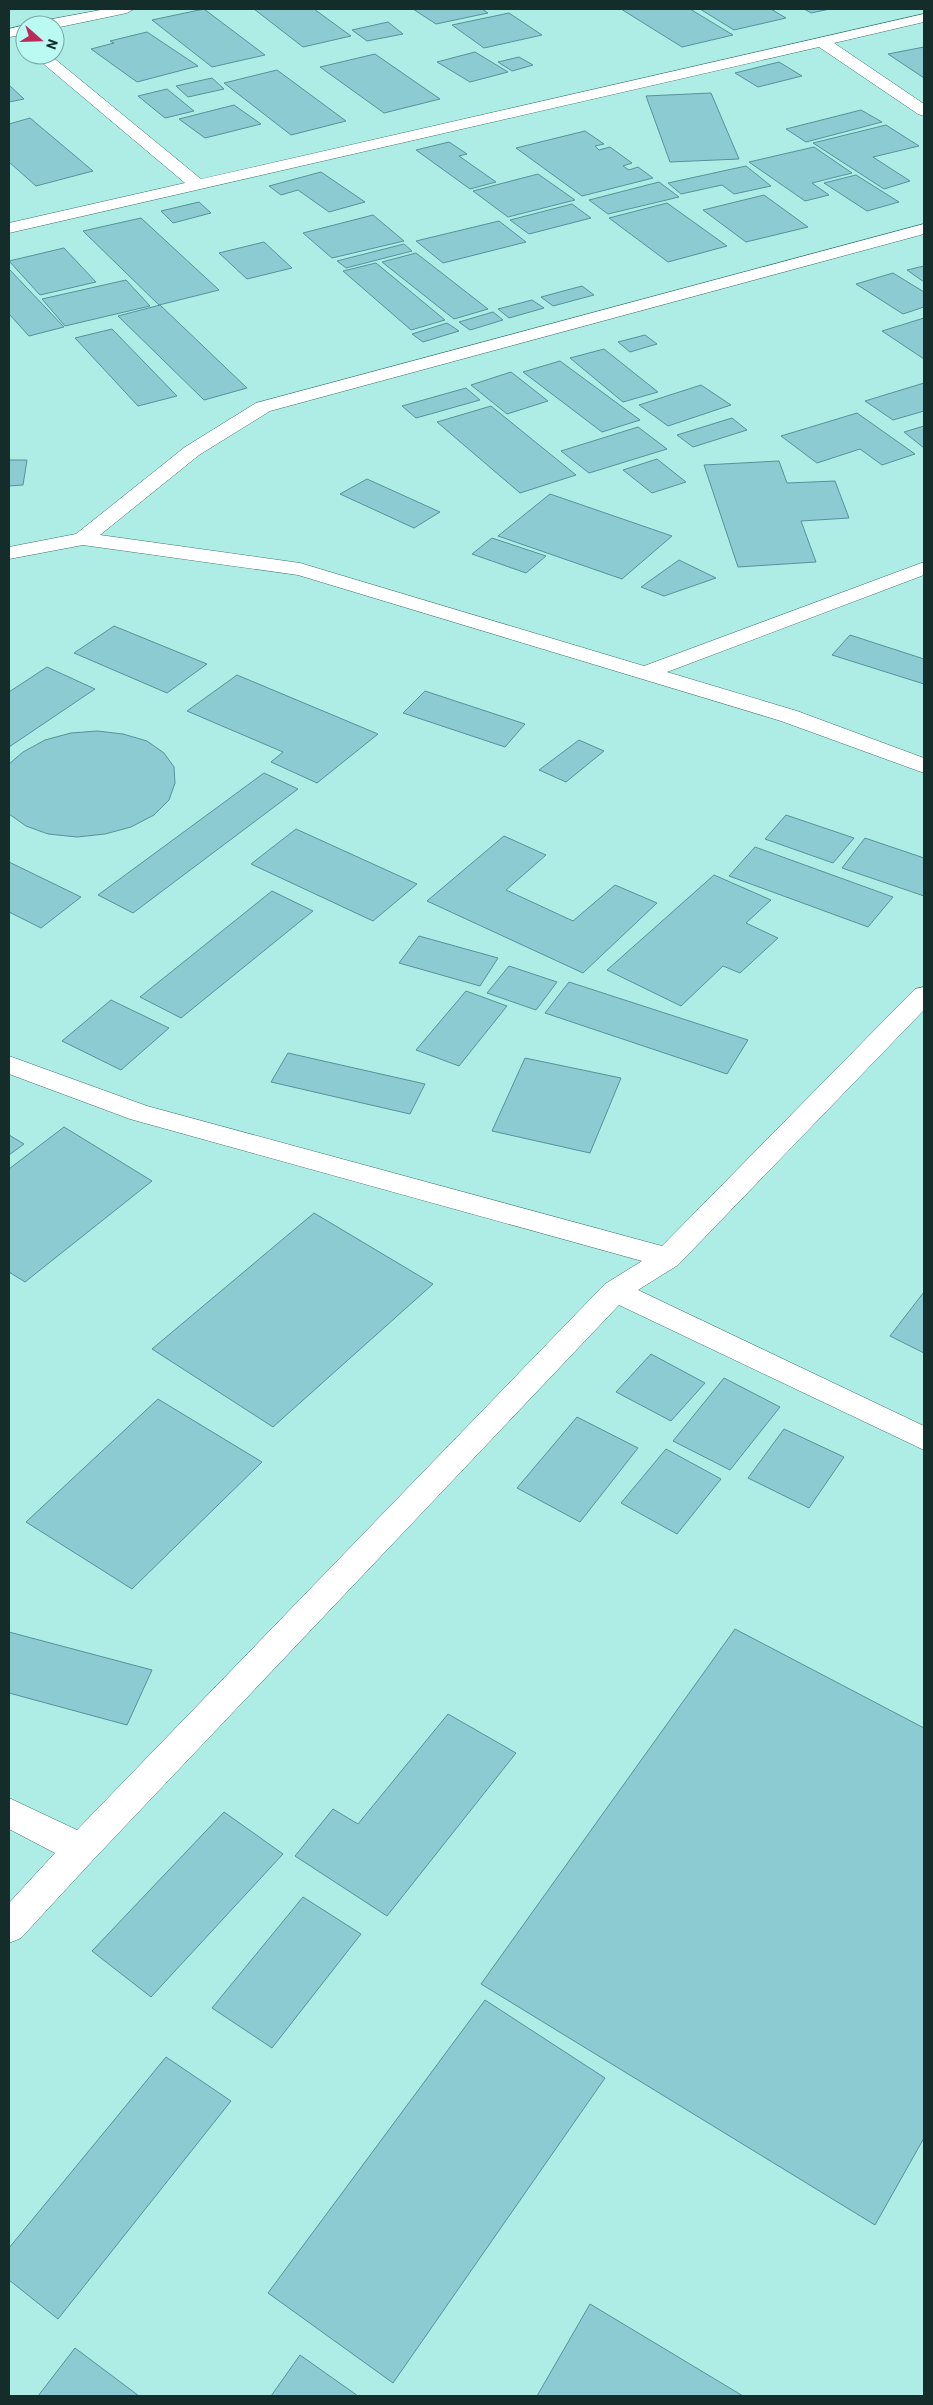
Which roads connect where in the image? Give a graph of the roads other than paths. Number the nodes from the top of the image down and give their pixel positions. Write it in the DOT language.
graph roads {
  1 [pos="126,9"];
  2 [pos="924,18"];
  3 [pos="65,21"];
  4 [pos="822,42"];
  5 [pos="53,65"];
  6 [pos="924,111"];
  7 [pos="198,185"];
  8 [pos="9,228"];
  9 [pos="924,229"];
  10 [pos="84,538"];
  11 [pos="9,553"];
  12 [pos="924,568"];
  13 [pos="647,672"];
  14 [pos="924,766"];
  15 [pos="924,995"];
  16 [pos="9,1065"];
  17 [pos="668,1258"];
  18 [pos="615,1290"];
  19 [pos="924,1439"];
  20 [pos="9,1813"];
  21 [pos="81,1849"];
  22 [pos="9,1927"];
  1 -- 3 [label="street"];
  2 -- 4 [label="street"];
  4 -- 6 [label="street"];
  4 -- 7 [label="street"];
  5 -- 7 [label="street"];
  7 -- 8 [label="street"];
  9 -- 10 [label="street"];
  10 -- 11 [label="street"];
  10 -- 13 [label="street"];
  12 -- 13 [label="street"];
  13 -- 14 [label="street"];
  15 -- 17 [label="street"];
  16 -- 17 [label="street"];
  17 -- 18 [label="street"];
  18 -- 19 [label="street"];
  18 -- 21 [label="street"];
  20 -- 21 [label="street"];
  21 -- 22 [label="street"];
}
